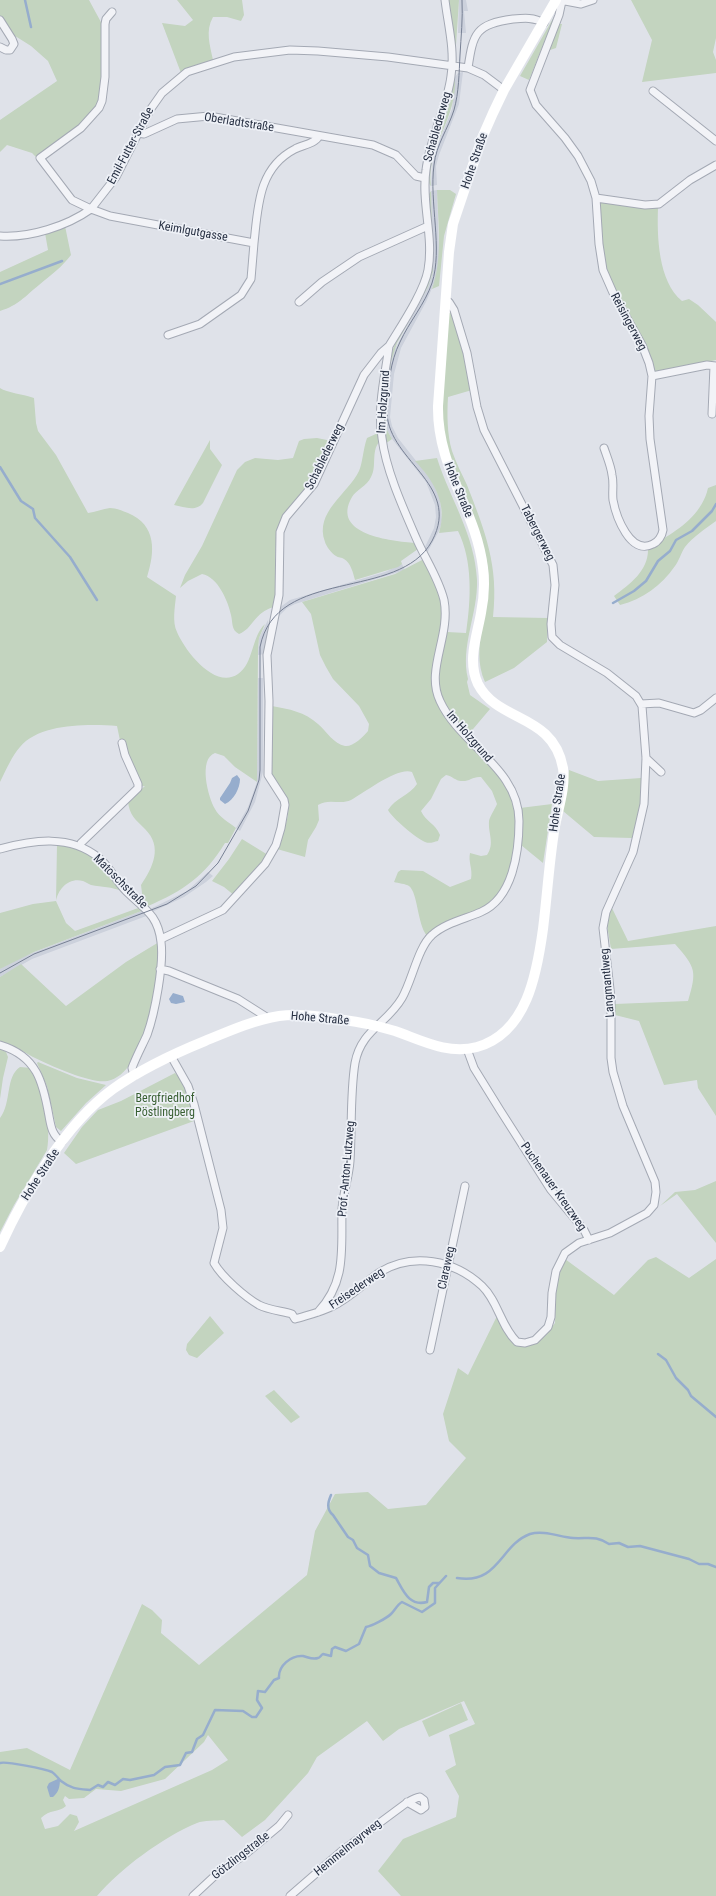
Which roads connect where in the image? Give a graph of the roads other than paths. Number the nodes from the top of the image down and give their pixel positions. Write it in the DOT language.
graph roads {
  1 [pos="445,0"];
  2 [pos="559,0"];
  3 [pos="593,0"];
  4 [pos="112,12"];
  5 [pos="0,20"];
  6 [pos="544,22"];
  7 [pos="0,47"];
  8 [pos="452,66"];
  9 [pos="468,68"];
  10 [pos="504,90"];
  11 [pos="653,90"];
  12 [pos="138,133"];
  13 [pos="318,136"];
  14 [pos="716,140"];
  15 [pos="716,165"];
  16 [pos="425,178"];
  17 [pos="596,198"];
  18 [pos="91,209"];
  19 [pos="428,226"];
  20 [pos="0,236"];
  21 [pos="254,243"];
  22 [pos="299,302"];
  23 [pos="446,302"];
  24 [pos="168,335"];
  25 [pos="389,346"];
  26 [pos="715,366"];
  27 [pos="652,376"];
  28 [pos="712,414"];
  29 [pos="604,448"];
  30 [pos="716,698"];
  31 [pos="641,704"];
  32 [pos="122,743"];
  33 [pos="646,758"];
  34 [pos="661,772"];
  35 [pos="80,846"];
  36 [pos="0,849"];
  37 [pos="161,939"];
  38 [pos="160,969"];
  39 [pos="268,1018"];
  40 [pos="375,1026"];
  41 [pos="0,1045"];
  42 [pos="467,1049"];
  43 [pos="171,1056"];
  44 [pos="134,1076"];
  45 [pos="62,1142"];
  46 [pos="655,1182"];
  47 [pos="465,1186"];
  48 [pos="588,1240"];
  49 [pos="0,1247"];
  50 [pos="448,1265"];
  51 [pos="333,1293"];
  52 [pos="341,1302"];
  53 [pos="318,1312"];
  54 [pos="430,1350"];
  55 [pos="407,1802"];
  56 [pos="288,1815"];
  57 [pos="193,1896"];
  58 [pos="290,1896"];
  1 -- 8 [label="street, Schablederweg"];
  2 -- 3 [label="street"];
  2 -- 6 [label="main road, Hohe Straße"];
  2 -- 17 [label="street, Reisingerweg"];
  4 -- 18 [label="street"];
  5 -- 7 [label="street"];
  6 -- 9 [label="street"];
  6 -- 10 [label="main road, Hohe Straße"];
  8 -- 9 [label="street, Emil-Futter-Straße"];
  8 -- 12 [label="street, Emil-Futter-Straße"];
  8 -- 16 [label="street, Schablederweg"];
  9 -- 10 [label="street, Emil-Futter-Straße"];
  10 -- 23 [label="main road, Hohe Straße"];
  11 -- 14 [label="street"];
  12 -- 13 [label="street, Oberladtstraße"];
  12 -- 18 [label="street, Emil-Futter-Straße"];
  13 -- 16 [label="street, Oberladtstraße"];
  13 -- 21 [label="street"];
  15 -- 17 [label="street"];
  16 -- 19 [label="street, Schablederweg"];
  17 -- 27 [label="street, Reisingerweg"];
  18 -- 20 [label="street"];
  18 -- 21 [label="street, Keimlgutgasse"];
  19 -- 22 [label="street"];
  19 -- 25 [label="street, Schablederweg"];
  21 -- 24 [label="street"];
  23 -- 31 [label="street, Tabergerweg"];
  23 -- 42 [label="main road, Hohe Straße"];
  25 -- 37 [label="street, Schablederweg"];
  25 -- 40 [label="street, Im Holzgrund"];
  26 -- 27 [label="street"];
  26 -- 28 [label="street"];
  27 -- 29 [label="street, Reisingerweg"];
  30 -- 31 [label="street"];
  31 -- 33 [label="street"];
  32 -- 35 [label="street"];
  33 -- 34 [label="street"];
  33 -- 46 [label="street, Langmantlweg"];
  35 -- 36 [label="street, Matoschstraße"];
  35 -- 37 [label="street, Matoschstraße"];
  37 -- 38 [label="street, Matoschstraße"];
  38 -- 39 [label="street"];
  38 -- 44 [label="street, Matoschstraße"];
  39 -- 40 [label="main road, Hohe Straße"];
  39 -- 43 [label="main road, Hohe Straße"];
  40 -- 42 [label="main road, Hohe Straße"];
  40 -- 51 [label="street, Prof.-Anton-Lutzweg"];
  41 -- 45 [label="street"];
  42 -- 48 [label="street, Puchenauer Kreuzweg"];
  43 -- 44 [label="main road, Hohe Straße"];
  43 -- 53 [label="street, Freisederweg"];
  44 -- 45 [label="main road, Hohe Straße"];
  45 -- 49 [label="main road, Hohe Straße"];
  46 -- 48 [label="street, Puchenauer Kreuzweg"];
  47 -- 50 [label="street, Claraweg"];
  48 -- 50 [label="street, Freisederweg"];
  50 -- 52 [label="street, Freisederweg"];
  50 -- 54 [label="street, Claraweg"];
  51 -- 52 [label="street"];
  51 -- 53 [label="street, Prof.-Anton-Lutzweg"];
  52 -- 53 [label="street, Freisederweg"];
  55 -- 58 [label="street, Hemmelmayrweg"];
  56 -- 57 [label="street, Götzlingstraße"];
}
